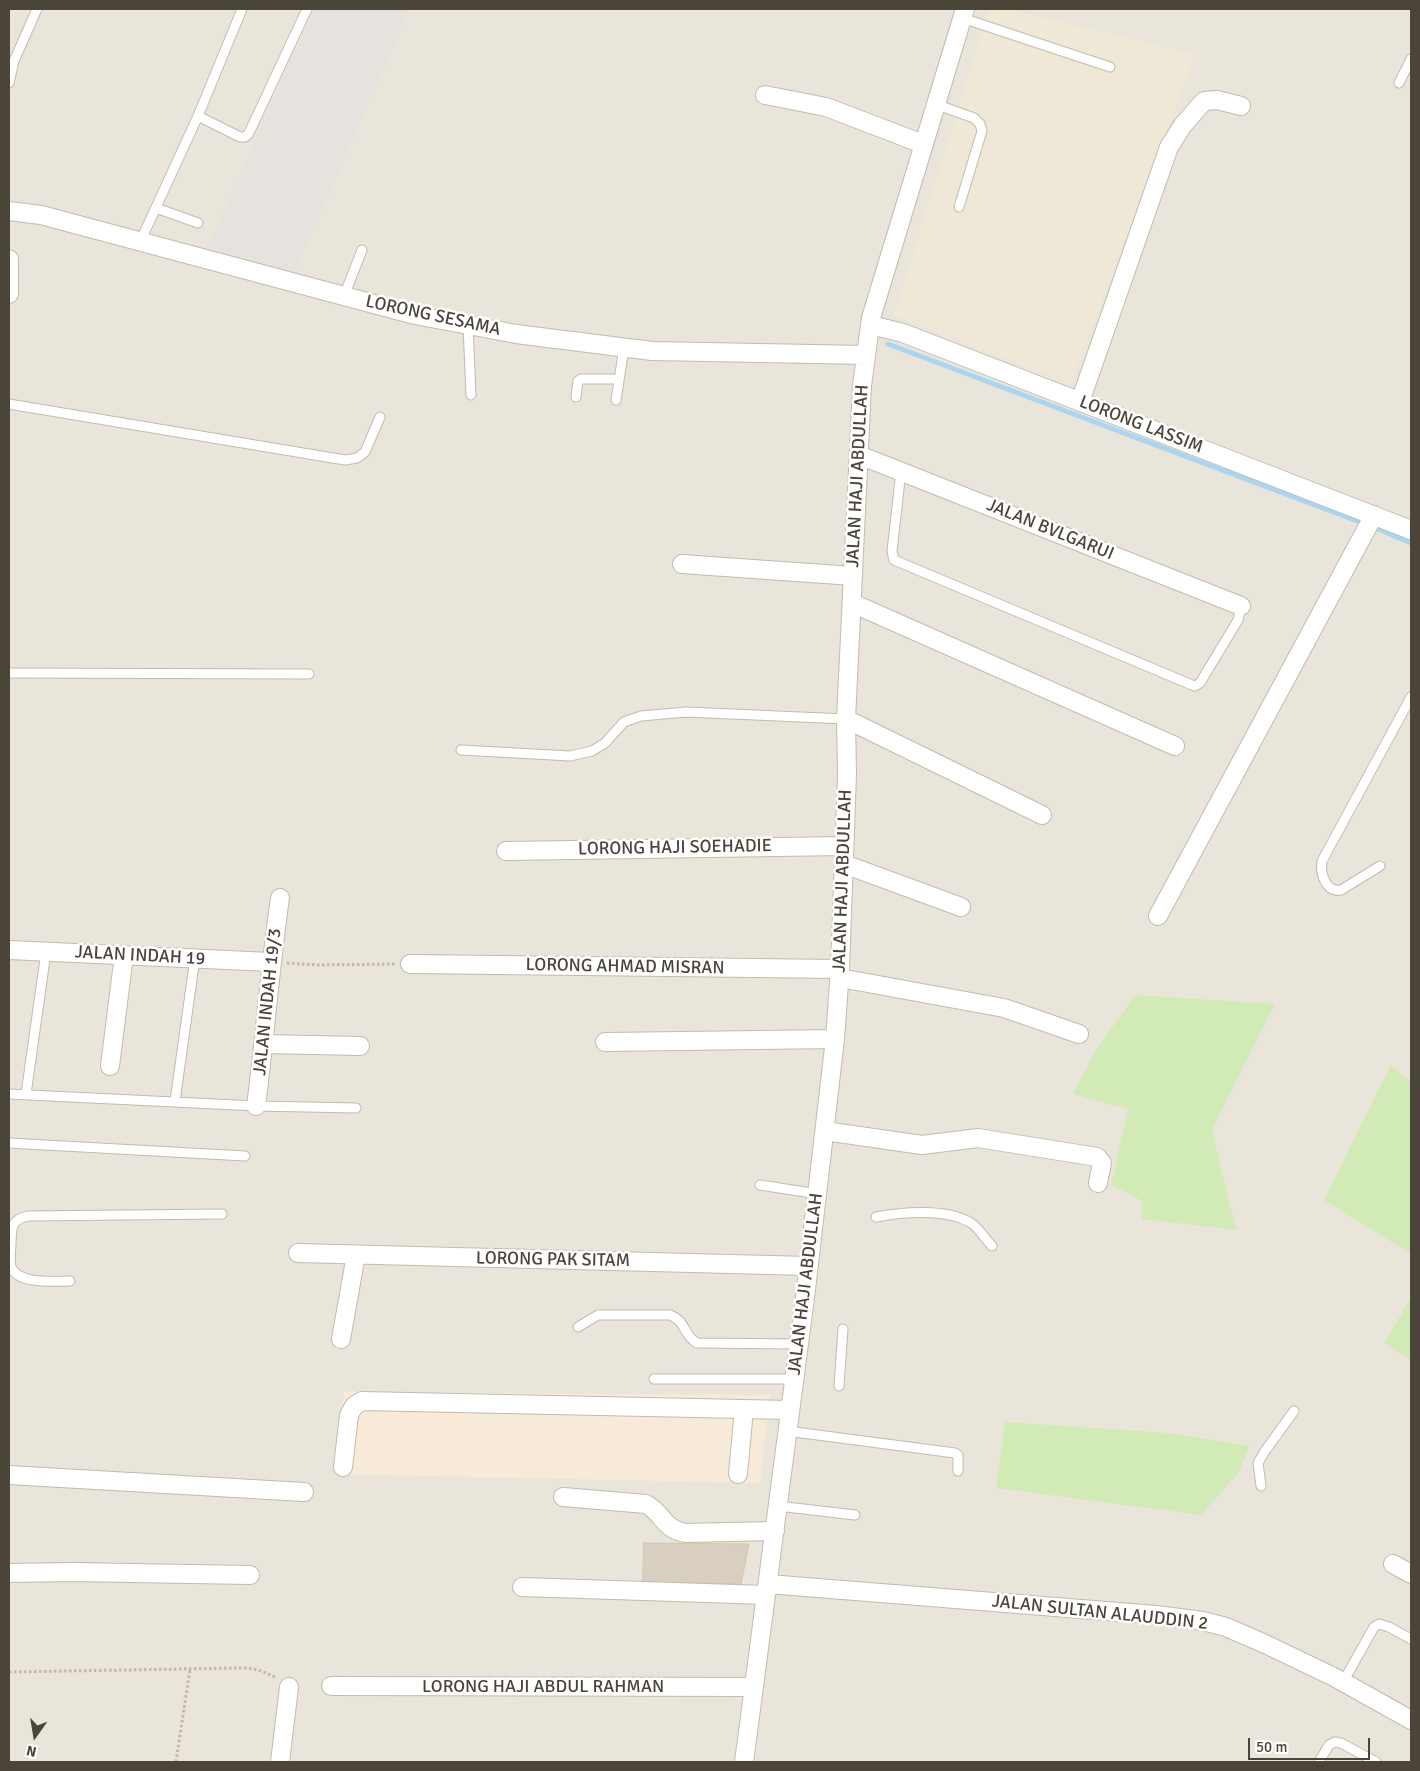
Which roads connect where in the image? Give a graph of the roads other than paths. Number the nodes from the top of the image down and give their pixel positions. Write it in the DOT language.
graph roads {
  1 [pos="37,9"];
  2 [pos="242,9"];
  3 [pos="307,9"];
  4 [pos="963,13"];
  5 [pos="1411,59"];
  6 [pos="1110,67"];
  7 [pos="9,83"];
  8 [pos="1399,83"];
  9 [pos="766,95"];
  10 [pos="935,104"];
  11 [pos="1241,106"];
  12 [pos="198,116"];
  13 [pos="923,144"];
  14 [pos="959,207"];
  15 [pos="156,208"];
  16 [pos="9,211"];
  17 [pos="198,223"];
  18 [pos="140,242"];
  19 [pos="362,250"];
  20 [pos="9,259"];
  21 [pos="9,294"];
  22 [pos="344,296"];
  23 [pos="468,325"];
  24 [pos="871,325"];
  25 [pos="624,348"];
  26 [pos="866,354"];
  27 [pos="618,379"];
  28 [pos="471,395"];
  29 [pos="576,397"];
  30 [pos="616,400"];
  31 [pos="1080,402"];
  32 [pos="9,404"];
  33 [pos="380,416"];
  34 [pos="859,455"];
  35 [pos="902,471"];
  36 [pos="1374,515"];
  37 [pos="1411,530"];
  38 [pos="682,564"];
  39 [pos="853,576"];
  40 [pos="852,603"];
  41 [pos="1241,606"];
  42 [pos="9,673"];
  43 [pos="309,674"];
  44 [pos="1411,697"];
  45 [pos="846,719"];
  46 [pos="1175,746"];
  47 [pos="461,750"];
  48 [pos="1042,815"];
  49 [pos="844,846"];
  50 [pos="506,851"];
  51 [pos="844,864"];
  52 [pos="1380,866"];
  53 [pos="280,898"];
  54 [pos="961,907"];
  55 [pos="1158,916"];
  56 [pos="9,950"];
  57 [pos="46,952"];
  58 [pos="124,955"];
  59 [pos="195,958"];
  60 [pos="271,962"];
  61 [pos="410,964"];
  62 [pos="840,974"];
  63 [pos="1079,1034"];
  64 [pos="835,1039"];
  65 [pos="605,1042"];
  66 [pos="264,1044"];
  67 [pos="360,1046"];
  68 [pos="110,1066"];
  69 [pos="9,1094"];
  70 [pos="26,1094"];
  71 [pos="175,1102"];
  72 [pos="256,1106"];
  73 [pos="356,1108"];
  74 [pos="825,1131"];
  75 [pos="9,1143"];
  76 [pos="245,1156"];
  77 [pos="1098,1183"];
  78 [pos="760,1185"];
  79 [pos="818,1194"];
  80 [pos="222,1214"];
  81 [pos="876,1217"];
  82 [pos="10,1243"];
  83 [pos="992,1246"];
  84 [pos="298,1253"];
  85 [pos="356,1255"];
  86 [pos="809,1266"];
  87 [pos="70,1281"];
  88 [pos="578,1327"];
  89 [pos="843,1329"];
  90 [pos="341,1339"];
  91 [pos="798,1344"];
  92 [pos="794,1379"];
  93 [pos="654,1380"];
  94 [pos="839,1386"];
  95 [pos="744,1409"];
  96 [pos="790,1410"];
  97 [pos="1294,1411"];
  98 [pos="787,1431"];
  99 [pos="343,1467"];
  100 [pos="958,1471"];
  101 [pos="738,1474"];
  102 [pos="9,1475"];
  103 [pos="1260,1486"];
  104 [pos="304,1492"];
  105 [pos="563,1498"];
  106 [pos="778,1506"];
  107 [pos="855,1515"];
  108 [pos="775,1531"];
  109 [pos="1393,1564"];
  110 [pos="9,1573"];
  111 [pos="1411,1574"];
  112 [pos="250,1575"];
  113 [pos="522,1587"];
  114 [pos="767,1590"];
  115 [pos="1411,1639"];
  116 [pos="1344,1682"];
  117 [pos="331,1686"];
  118 [pos="289,1687"];
  119 [pos="754,1687"];
  120 [pos="1411,1720"];
  121 [pos="280,1762"];
  122 [pos="744,1762"];
  123 [pos="1319,1762"];
  124 [pos="1376,1762"];
  1 -- 7 [label="lane"];
  2 -- 12 [label="lane"];
  3 -- 12 [label="lane"];
  4 -- 6 [label="lane"];
  4 -- 10 [label="street, JALAN HAJI ABDULLAH"];
  5 -- 8 [label="lane"];
  9 -- 13 [label="street"];
  10 -- 13 [label="street, JALAN HAJI ABDULLAH"];
  10 -- 14 [label="lane"];
  11 -- 31 [label="street"];
  12 -- 15 [label="lane"];
  13 -- 24 [label="street, JALAN HAJI ABDULLAH"];
  15 -- 17 [label="lane"];
  15 -- 18 [label="lane"];
  16 -- 18 [label="street, LORONG SESAMA"];
  18 -- 22 [label="street, LORONG SESAMA"];
  19 -- 22 [label="lane"];
  20 -- 21 [label="street"];
  22 -- 23 [label="street, LORONG SESAMA"];
  23 -- 25 [label="street, LORONG SESAMA"];
  23 -- 28 [label="lane"];
  24 -- 26 [label="street, JALAN HAJI ABDULLAH"];
  24 -- 31 [label="street, LORONG LASSIM"];
  25 -- 26 [label="street, LORONG SESAMA"];
  25 -- 27 [label="lane"];
  26 -- 34 [label="street, JALAN HAJI ABDULLAH"];
  27 -- 29 [label="lane"];
  27 -- 30 [label="lane"];
  31 -- 36 [label="street, LORONG LASSIM"];
  32 -- 33 [label="lane"];
  34 -- 35 [label="street, JALAN BVLGARUI"];
  34 -- 39 [label="street, JALAN HAJI ABDULLAH"];
  35 -- 41 [label="street, JALAN BVLGARUI"];
  35 -- 41 [label="lane"];
  36 -- 37 [label="street, LORONG LASSIM"];
  36 -- 55 [label="street"];
  38 -- 39 [label="street"];
  39 -- 40 [label="street, JALAN HAJI ABDULLAH"];
  40 -- 45 [label="street, JALAN HAJI ABDULLAH"];
  40 -- 46 [label="street"];
  42 -- 43 [label="lane"];
  44 -- 52 [label="lane"];
  45 -- 47 [label="lane"];
  45 -- 48 [label="street"];
  45 -- 49 [label="street, JALAN HAJI ABDULLAH"];
  49 -- 50 [label="street, LORONG HAJI SOEHADIE"];
  49 -- 51 [label="street, JALAN HAJI ABDULLAH"];
  51 -- 54 [label="street"];
  51 -- 62 [label="street, JALAN HAJI ABDULLAH"];
  53 -- 60 [label="street, JALAN INDAH 19/3"];
  56 -- 57 [label="street, JALAN INDAH 19"];
  57 -- 58 [label="street, JALAN INDAH 19"];
  57 -- 70 [label="lane"];
  58 -- 59 [label="street, JALAN INDAH 19"];
  58 -- 68 [label="street"];
  59 -- 60 [label="street, JALAN INDAH 19"];
  59 -- 71 [label="lane"];
  60 -- 66 [label="street, JALAN INDAH 19/3"];
  61 -- 62 [label="street, LORONG AHMAD MISRAN"];
  62 -- 63 [label="street, LORONG AHMAD MISRAN"];
  62 -- 64 [label="street, JALAN HAJI ABDULLAH"];
  64 -- 65 [label="street"];
  64 -- 74 [label="street, JALAN HAJI ABDULLAH"];
  66 -- 67 [label="street"];
  66 -- 72 [label="street, JALAN INDAH 19/3"];
  69 -- 70 [label="lane"];
  70 -- 71 [label="lane"];
  71 -- 72 [label="lane"];
  72 -- 73 [label="lane"];
  74 -- 77 [label="street"];
  74 -- 79 [label="street, JALAN HAJI ABDULLAH"];
  75 -- 76 [label="lane"];
  78 -- 79 [label="lane"];
  79 -- 86 [label="street, JALAN HAJI ABDULLAH"];
  80 -- 82 [label="lane"];
  81 -- 83 [label="lane"];
  82 -- 87 [label="lane"];
  84 -- 85 [label="street, LORONG PAK SITAM"];
  85 -- 86 [label="street, LORONG PAK SITAM"];
  85 -- 90 [label="street"];
  86 -- 91 [label="street, JALAN HAJI ABDULLAH"];
  88 -- 91 [label="lane"];
  89 -- 94 [label="lane"];
  91 -- 92 [label="street, JALAN HAJI ABDULLAH"];
  92 -- 93 [label="lane"];
  92 -- 96 [label="street, JALAN HAJI ABDULLAH"];
  95 -- 96 [label="street"];
  95 -- 99 [label="street"];
  95 -- 101 [label="street"];
  96 -- 98 [label="street, JALAN HAJI ABDULLAH"];
  97 -- 103 [label="lane"];
  98 -- 100 [label="lane"];
  98 -- 106 [label="street, JALAN HAJI ABDULLAH"];
  102 -- 104 [label="street"];
  105 -- 108 [label="street"];
  106 -- 107 [label="lane"];
  106 -- 108 [label="street, JALAN HAJI ABDULLAH"];
  108 -- 114 [label="street, JALAN HAJI ABDULLAH"];
  109 -- 111 [label="street"];
  110 -- 112 [label="street"];
  113 -- 114 [label="street, JALAN SULTAN ALAUDDIN 2"];
  114 -- 116 [label="street, JALAN SULTAN ALAUDDIN 2"];
  114 -- 119 [label="street, JALAN HAJI ABDULLAH"];
  115 -- 116 [label="lane"];
  116 -- 120 [label="street, JALAN SULTAN ALAUDDIN 2"];
  117 -- 119 [label="street, LORONG HAJI ABDUL RAHMAN"];
  118 -- 121 [label="street"];
  119 -- 122 [label="street, JALAN HAJI ABDULLAH"];
  123 -- 124 [label="lane"];
}
